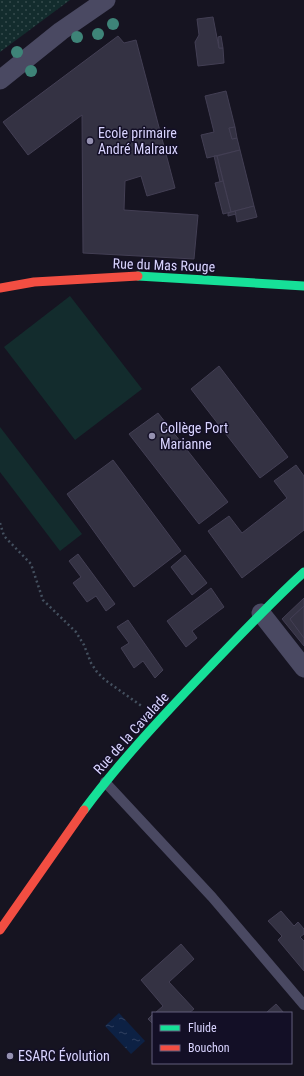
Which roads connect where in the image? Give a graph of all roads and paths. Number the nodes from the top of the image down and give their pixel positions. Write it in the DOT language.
graph roads {
  1 [pos="98,2"];
  2 [pos="0,80"];
  3 [pos="304,286"];
  4 [pos="0,288"];
  5 [pos="0,523"];
  6 [pos="304,572"];
  7 [pos="261,613"];
  8 [pos="304,668"];
  9 [pos="160,719"];
  10 [pos="105,782"];
  11 [pos="0,930"];
  12 [pos="304,1005"];
  1 -- 2 [label="street"];
  3 -- 4 [label="street, Rue du Mas Rouge"];
  5 -- 9 [label="path"];
  6 -- 7 [label="street, Rue de la Cavalade"];
  7 -- 8 [label="street"];
  7 -- 9 [label="street, Rue de la Cavalade"];
  9 -- 10 [label="street, Rue de la Cavalade"];
  10 -- 11 [label="street, Rue de la Cavalade"];
  10 -- 12 [label="lane"];
}
